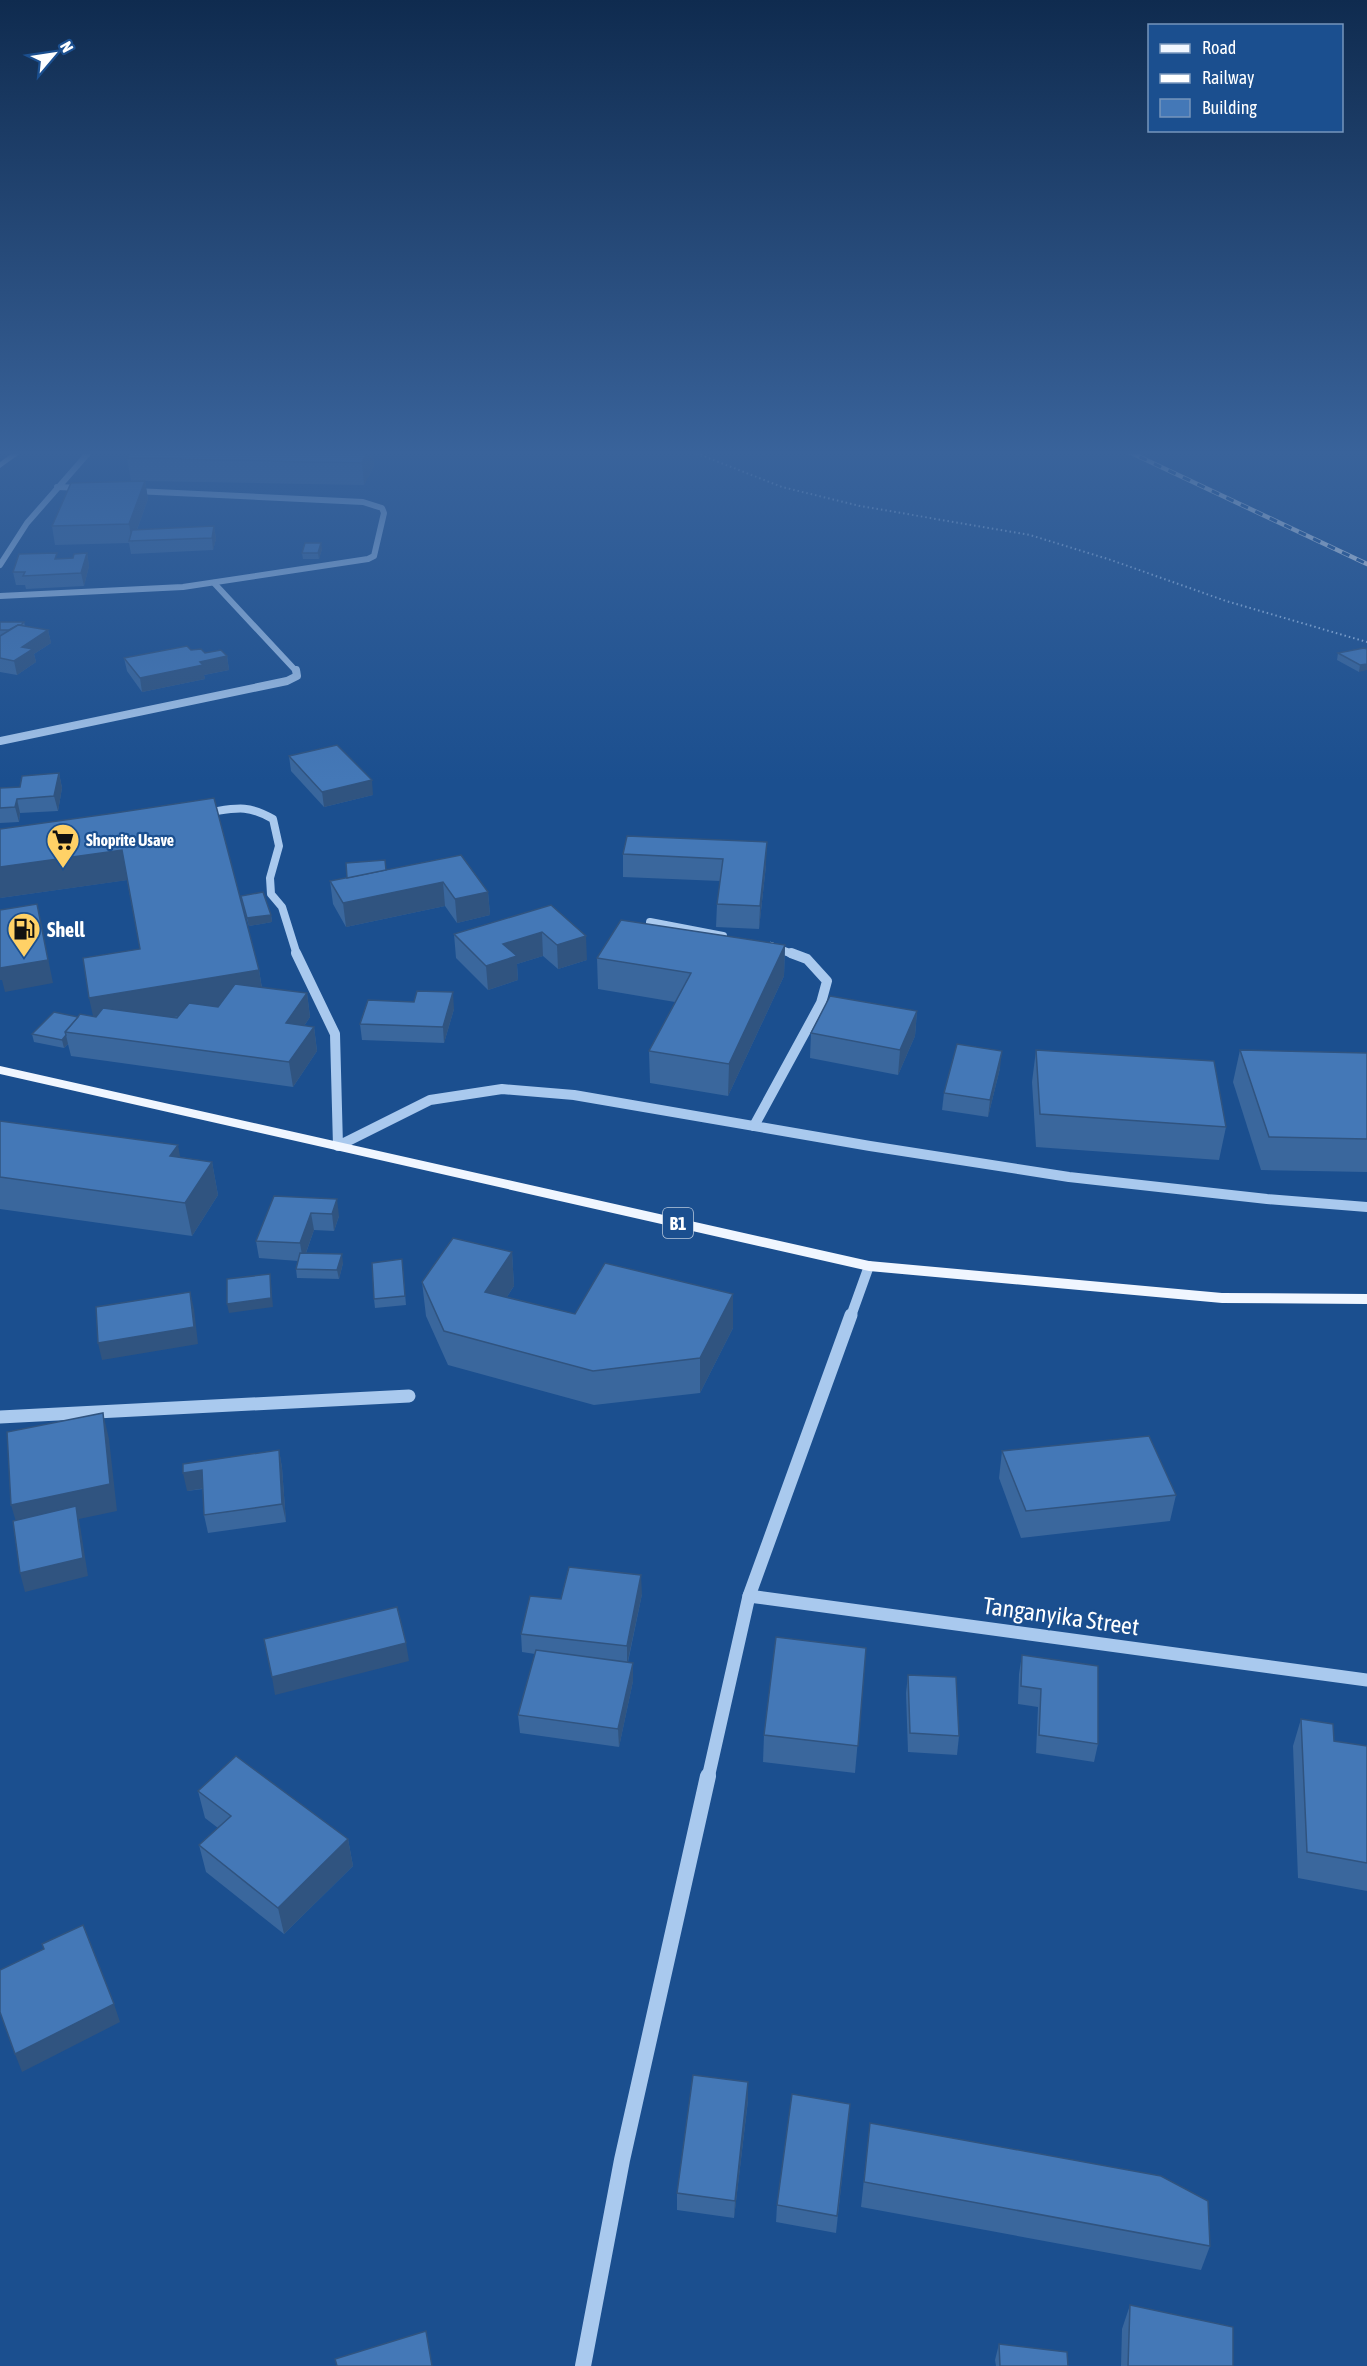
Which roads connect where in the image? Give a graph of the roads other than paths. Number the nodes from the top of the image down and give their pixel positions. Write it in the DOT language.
graph roads {
  1 [pos="359,560"];
  2 [pos="214,583"];
  3 [pos="0,596"];
  4 [pos="0,741"];
  5 [pos="198,813"];
  6 [pos="650,922"];
  7 [pos="738,939"];
  8 [pos="760,943"];
  9 [pos="0,1070"];
  10 [pos="754,1126"];
  11 [pos="338,1146"];
  12 [pos="1367,1207"];
  13 [pos="869,1266"];
  14 [pos="1367,1299"];
  15 [pos="409,1396"];
  16 [pos="0,1416"];
  17 [pos="749,1596"];
  18 [pos="1367,1680"];
  19 [pos="583,2366"];
  1 -- 2 [label="street"];
  2 -- 3 [label="street"];
  2 -- 4 [label="street"];
  5 -- 11 [label="street"];
  6 -- 7 [label="street"];
  8 -- 10 [label="street"];
  9 -- 11 [label="main road, B1"];
  10 -- 11 [label="street"];
  10 -- 12 [label="street"];
  11 -- 13 [label="main road, B1"];
  13 -- 14 [label="main road, B1"];
  13 -- 17 [label="street"];
  15 -- 16 [label="street"];
  17 -- 18 [label="street, Tanganyika Street"];
  17 -- 19 [label="street"];
}
